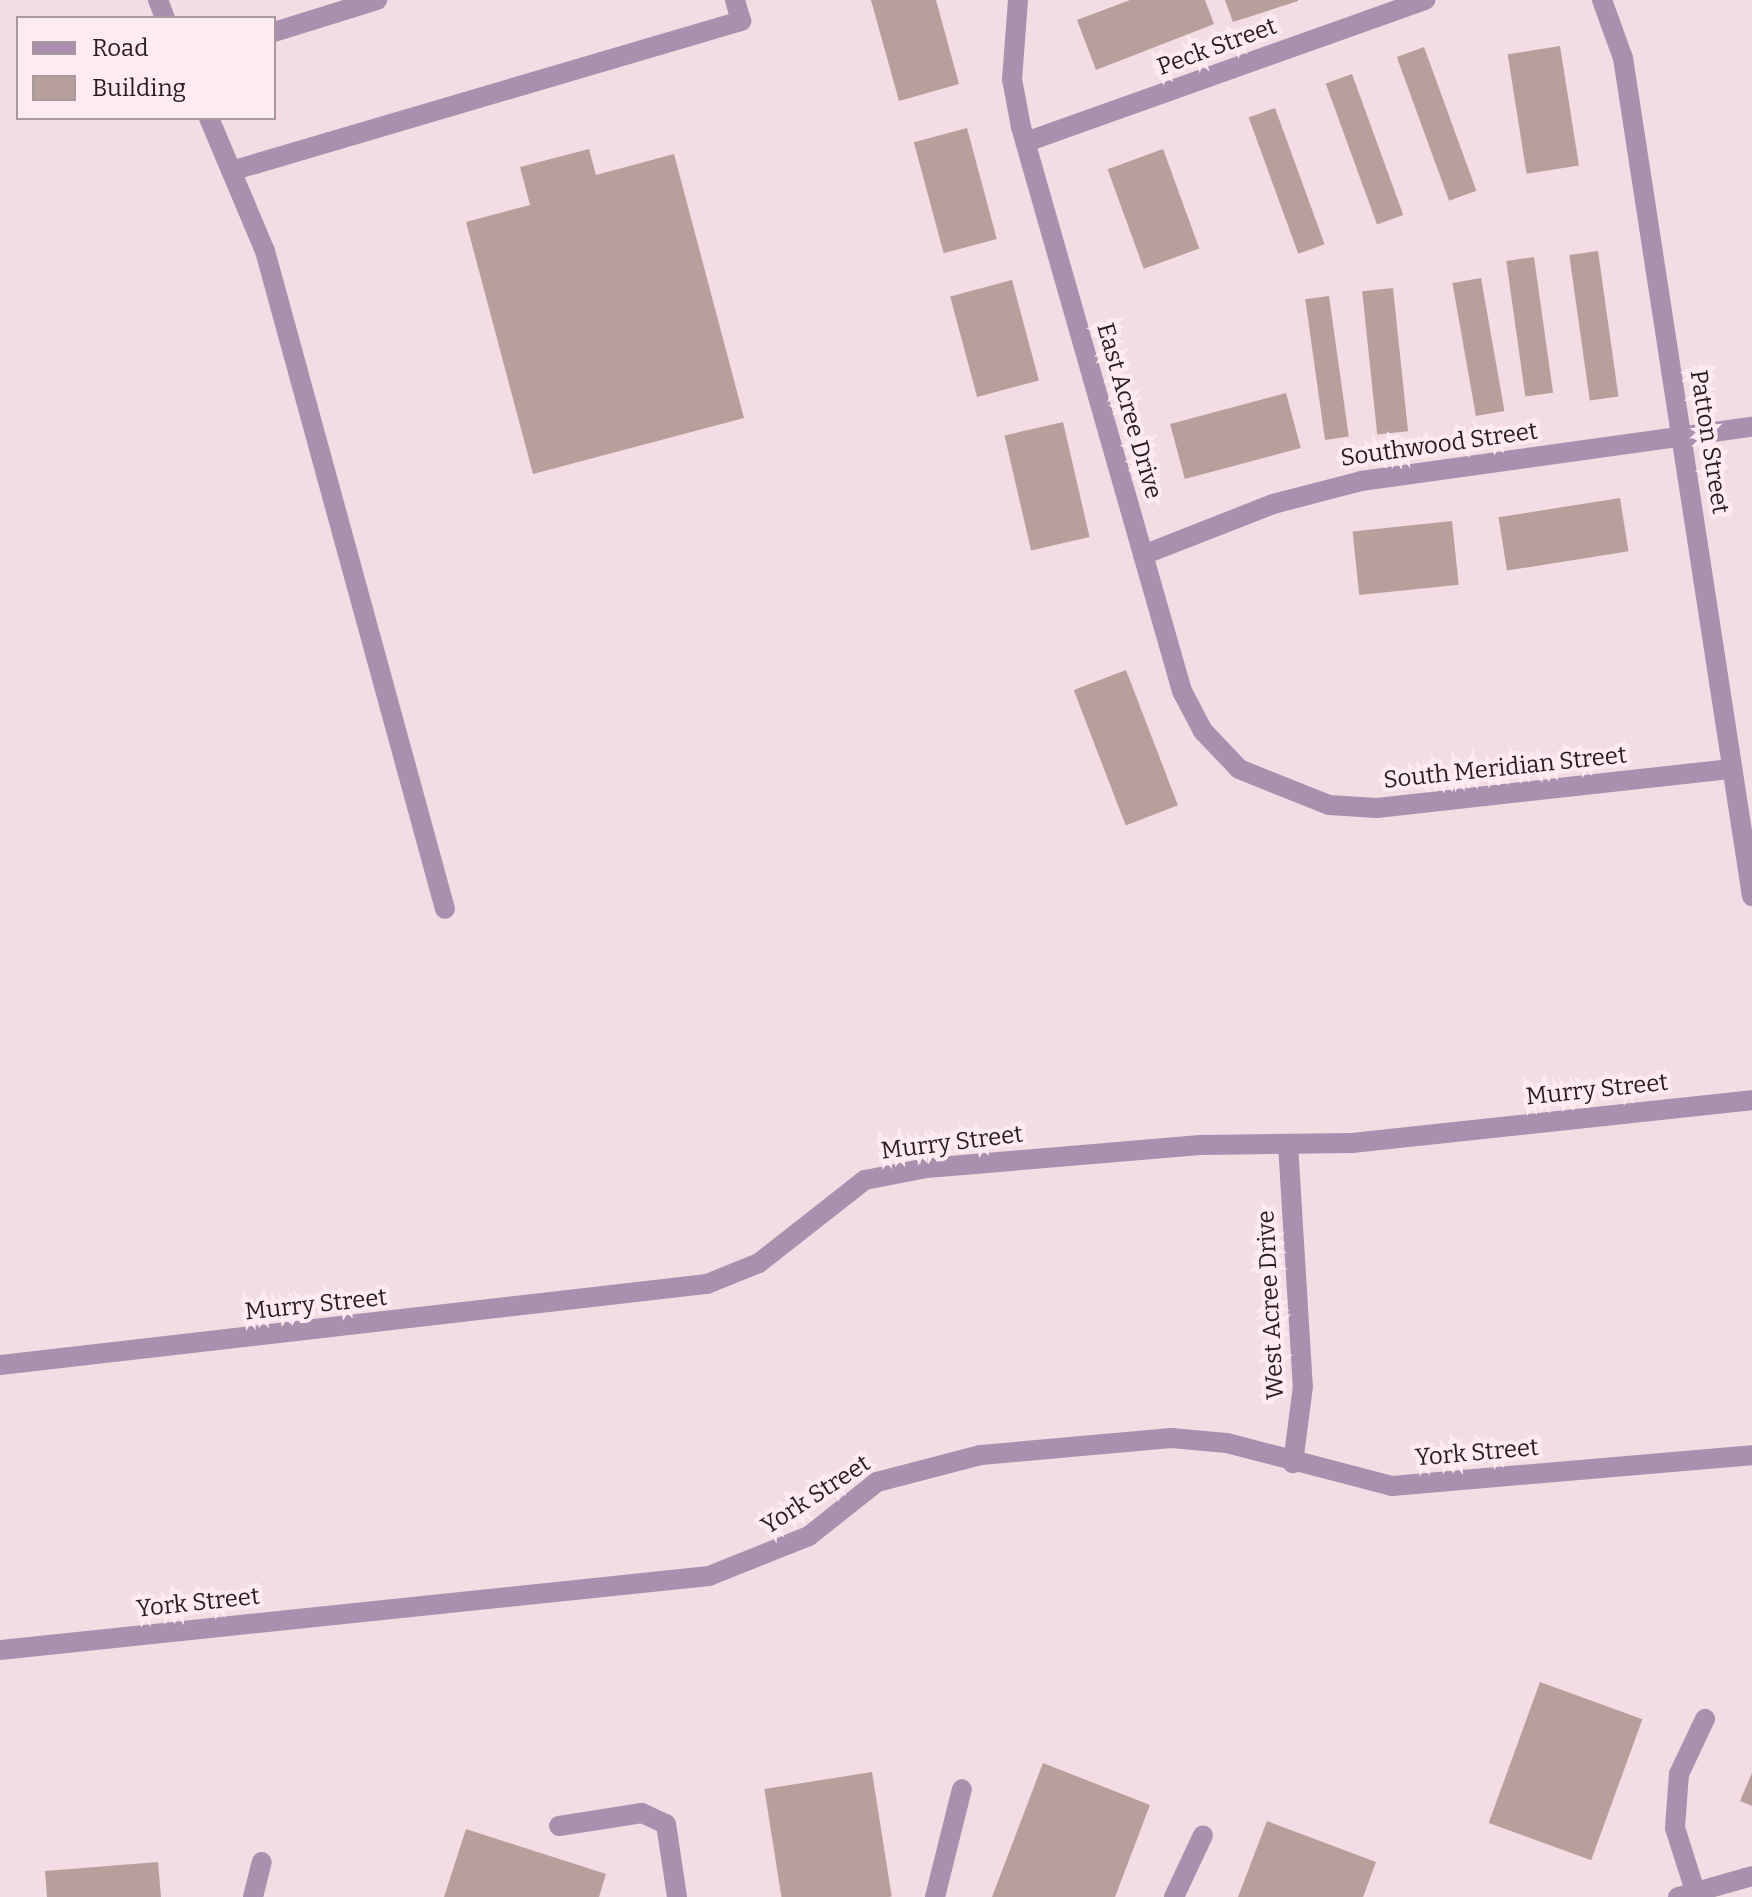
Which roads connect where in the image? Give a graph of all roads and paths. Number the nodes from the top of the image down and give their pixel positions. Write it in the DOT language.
graph roads {
  1 [pos="377,0"];
  2 [pos="735,0"];
  3 [pos="1018,0"];
  4 [pos="1425,0"];
  5 [pos="1602,0"];
  6 [pos="276,31"];
  7 [pos="210,120"];
  8 [pos="1026,142"];
  9 [pos="231,171"];
  10 [pos="1752,427"];
  11 [pos="1682,437"];
  12 [pos="1143,555"];
  13 [pos="1732,769"];
  14 [pos="1284,793"];
  15 [pos="1752,896"];
  16 [pos="445,909"];
  17 [pos="1752,1100"];
  18 [pos="1288,1144"];
  19 [pos="0,1365"];
  20 [pos="1752,1455"];
  21 [pos="1293,1463"];
  22 [pos="0,1650"];
  23 [pos="1705,1719"];
  24 [pos="962,1789"];
  25 [pos="559,1826"];
  26 [pos="1203,1835"];
  27 [pos="262,1862"];
  28 [pos="1752,1876"];
  29 [pos="1687,1894"];
  30 [pos="253,1897"];
  31 [pos="677,1897"];
  32 [pos="935,1897"];
  33 [pos="1174,1897"];
  1 -- 6 [label="street"];
  2 -- 9 [label="street"];
  3 -- 8 [label="street, East Acree Drive"];
  4 -- 8 [label="street, Peck Street"];
  5 -- 11 [label="street, Patton Street"];
  7 -- 9 [label="street"];
  8 -- 12 [label="street, East Acree Drive"];
  9 -- 16 [label="street"];
  10 -- 11 [label="street, Southwood Street"];
  11 -- 12 [label="street, Southwood Street"];
  11 -- 13 [label="street, Patton Street"];
  12 -- 14 [label="street, East Acree Drive"];
  13 -- 14 [label="street, South Meridian Street"];
  13 -- 15 [label="street, Patton Street"];
  17 -- 18 [label="street, Murry Street"];
  18 -- 19 [label="street, Murry Street"];
  18 -- 21 [label="street, West Acree Drive"];
  20 -- 21 [label="street, York Street"];
  21 -- 22 [label="street, York Street"];
  23 -- 29 [label="street"];
  24 -- 32 [label="street"];
  25 -- 31 [label="street"];
  26 -- 33 [label="street"];
  27 -- 30 [label="street"];
  28 -- 29 [label="street"];
}
